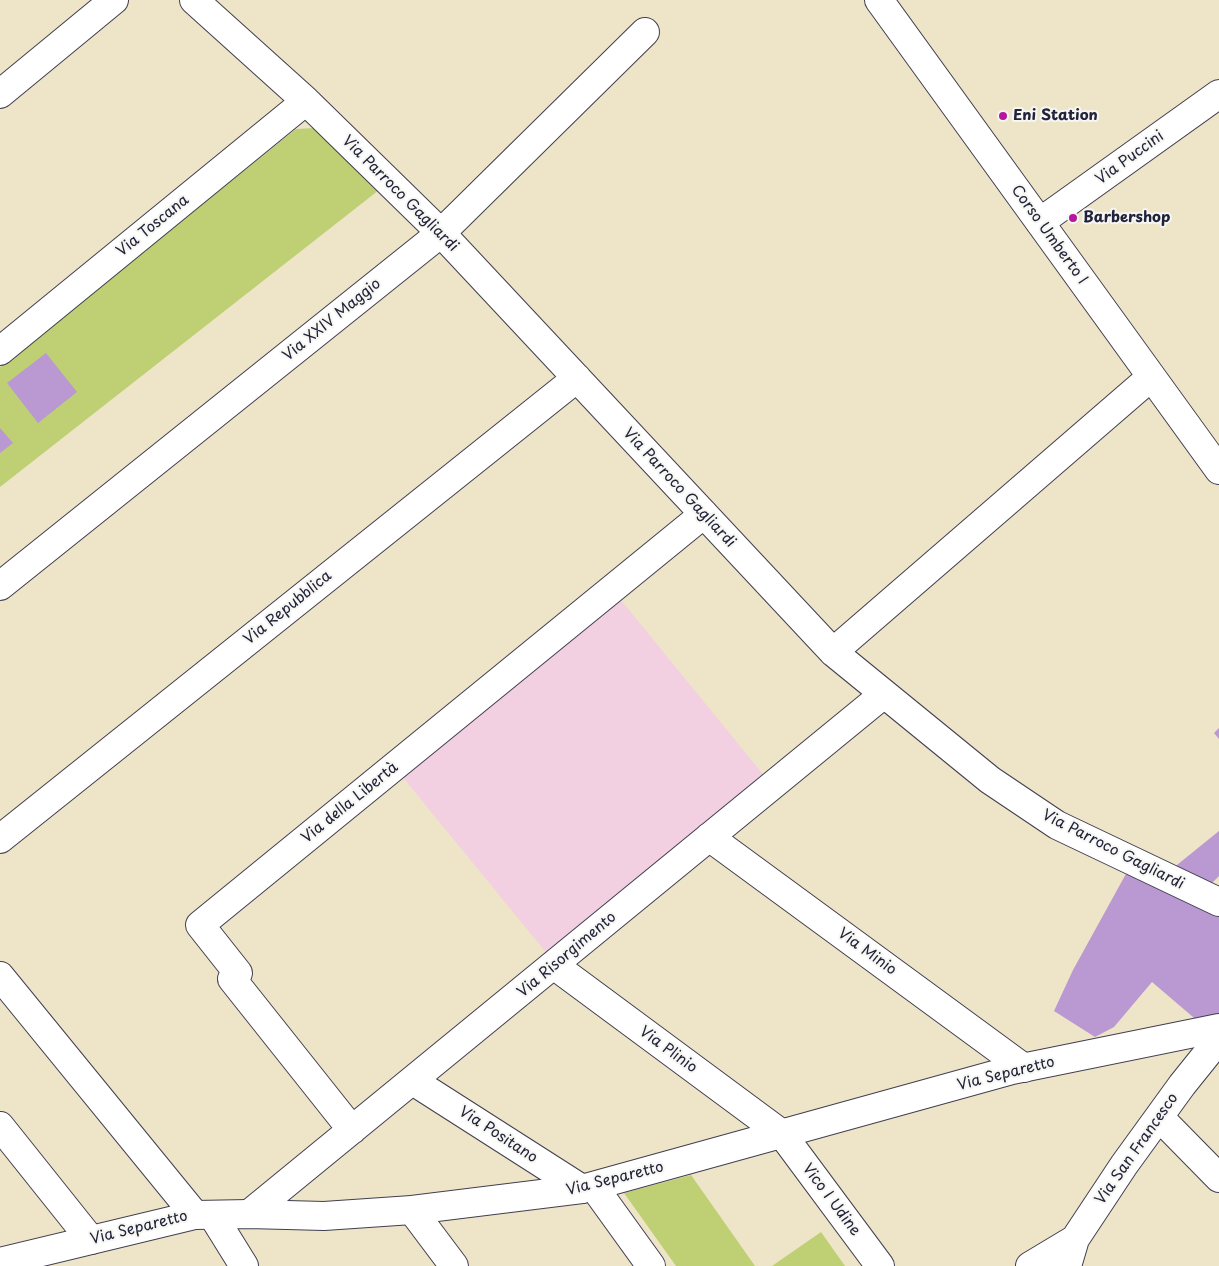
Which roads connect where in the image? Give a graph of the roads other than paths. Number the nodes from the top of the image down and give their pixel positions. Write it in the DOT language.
graph roads {
  1 [pos="114,0"];
  2 [pos="194,0"];
  3 [pos="883,1"];
  4 [pos="646,32"];
  5 [pos="0,94"];
  6 [pos="1219,94"];
  7 [pos="306,102"];
  8 [pos="1040,222"];
  9 [pos="441,233"];
  10 [pos="0,351"];
  11 [pos="1151,377"];
  12 [pos="577,378"];
  13 [pos="1219,470"];
  14 [pos="704,514"];
  15 [pos="0,586"];
  16 [pos="833,652"];
  17 [pos="884,694"];
  18 [pos="709,836"];
  19 [pos="0,839"];
  20 [pos="1219,902"];
  21 [pos="555,966"];
  22 [pos="0,976"];
  23 [pos="1219,1028"];
  24 [pos="1219,1039"];
  25 [pos="1024,1068"];
  26 [pos="413,1081"];
  27 [pos="1167,1125"];
  28 [pos="0,1126"];
  29 [pos="352,1130"];
  30 [pos="782,1134"];
  31 [pos="1219,1178"];
  32 [pos="588,1188"];
  33 [pos="412,1210"];
  34 [pos="249,1214"];
  35 [pos="204,1215"];
  36 [pos="1075,1239"];
  37 [pos="91,1240"];
  38 [pos="0,1262"];
  39 [pos="244,1266"];
  40 [pos="454,1266"];
  41 [pos="651,1266"];
  42 [pos="880,1266"];
  43 [pos="1030,1266"];
  44 [pos="1067,1266"];
  1 -- 5 [label="street"];
  2 -- 7 [label="street, Via Parroco Gagliardi"];
  3 -- 8 [label="street, Corso Umberto I"];
  4 -- 9 [label="street, Via XXIV Maggio"];
  6 -- 8 [label="street, Via Puccini"];
  7 -- 9 [label="street, Via Parroco Gagliardi"];
  7 -- 10 [label="street, Via Toscana"];
  8 -- 11 [label="street, Corso Umberto I"];
  9 -- 12 [label="street, Via Parroco Gagliardi"];
  9 -- 15 [label="street, Via XXIV Maggio"];
  11 -- 13 [label="street, Corso Umberto I"];
  11 -- 16 [label="street"];
  12 -- 14 [label="street, Via Parroco Gagliardi"];
  12 -- 19 [label="street, Via Repubblica"];
  14 -- 16 [label="street, Via Parroco Gagliardi"];
  14 -- 29 [label="street, Via della Libertà"];
  16 -- 17 [label="street, Via Parroco Gagliardi"];
  17 -- 18 [label="street, Via Risorgimento"];
  17 -- 20 [label="street, Via Parroco Gagliardi"];
  18 -- 21 [label="street, Via Risorgimento"];
  18 -- 25 [label="street, Via Minio"];
  21 -- 26 [label="street, Via Risorgimento"];
  21 -- 30 [label="street, Via Plinio"];
  22 -- 35 [label="street"];
  23 -- 25 [label="street, Via Separetto"];
  24 -- 36 [label="street, Via San Francesco"];
  25 -- 30 [label="street, Via Separetto"];
  26 -- 29 [label="street, Via Risorgimento"];
  26 -- 32 [label="street, Via Positano"];
  27 -- 31 [label="street"];
  28 -- 37 [label="street"];
  29 -- 34 [label="street, Via Risorgimento"];
  30 -- 32 [label="street, Via Separetto"];
  30 -- 42 [label="street, Vico I Udine"];
  32 -- 33 [label="street, Via Separetto"];
  32 -- 41 [label="street"];
  33 -- 34 [label="street, Via Separetto"];
  33 -- 40 [label="street"];
  34 -- 35 [label="street, Via Separetto"];
  35 -- 37 [label="street, Via Separetto"];
  35 -- 39 [label="street"];
  36 -- 43 [label="street"];
  36 -- 44 [label="street, Via San Francesco"];
  37 -- 38 [label="street, Via Separetto"];
}
